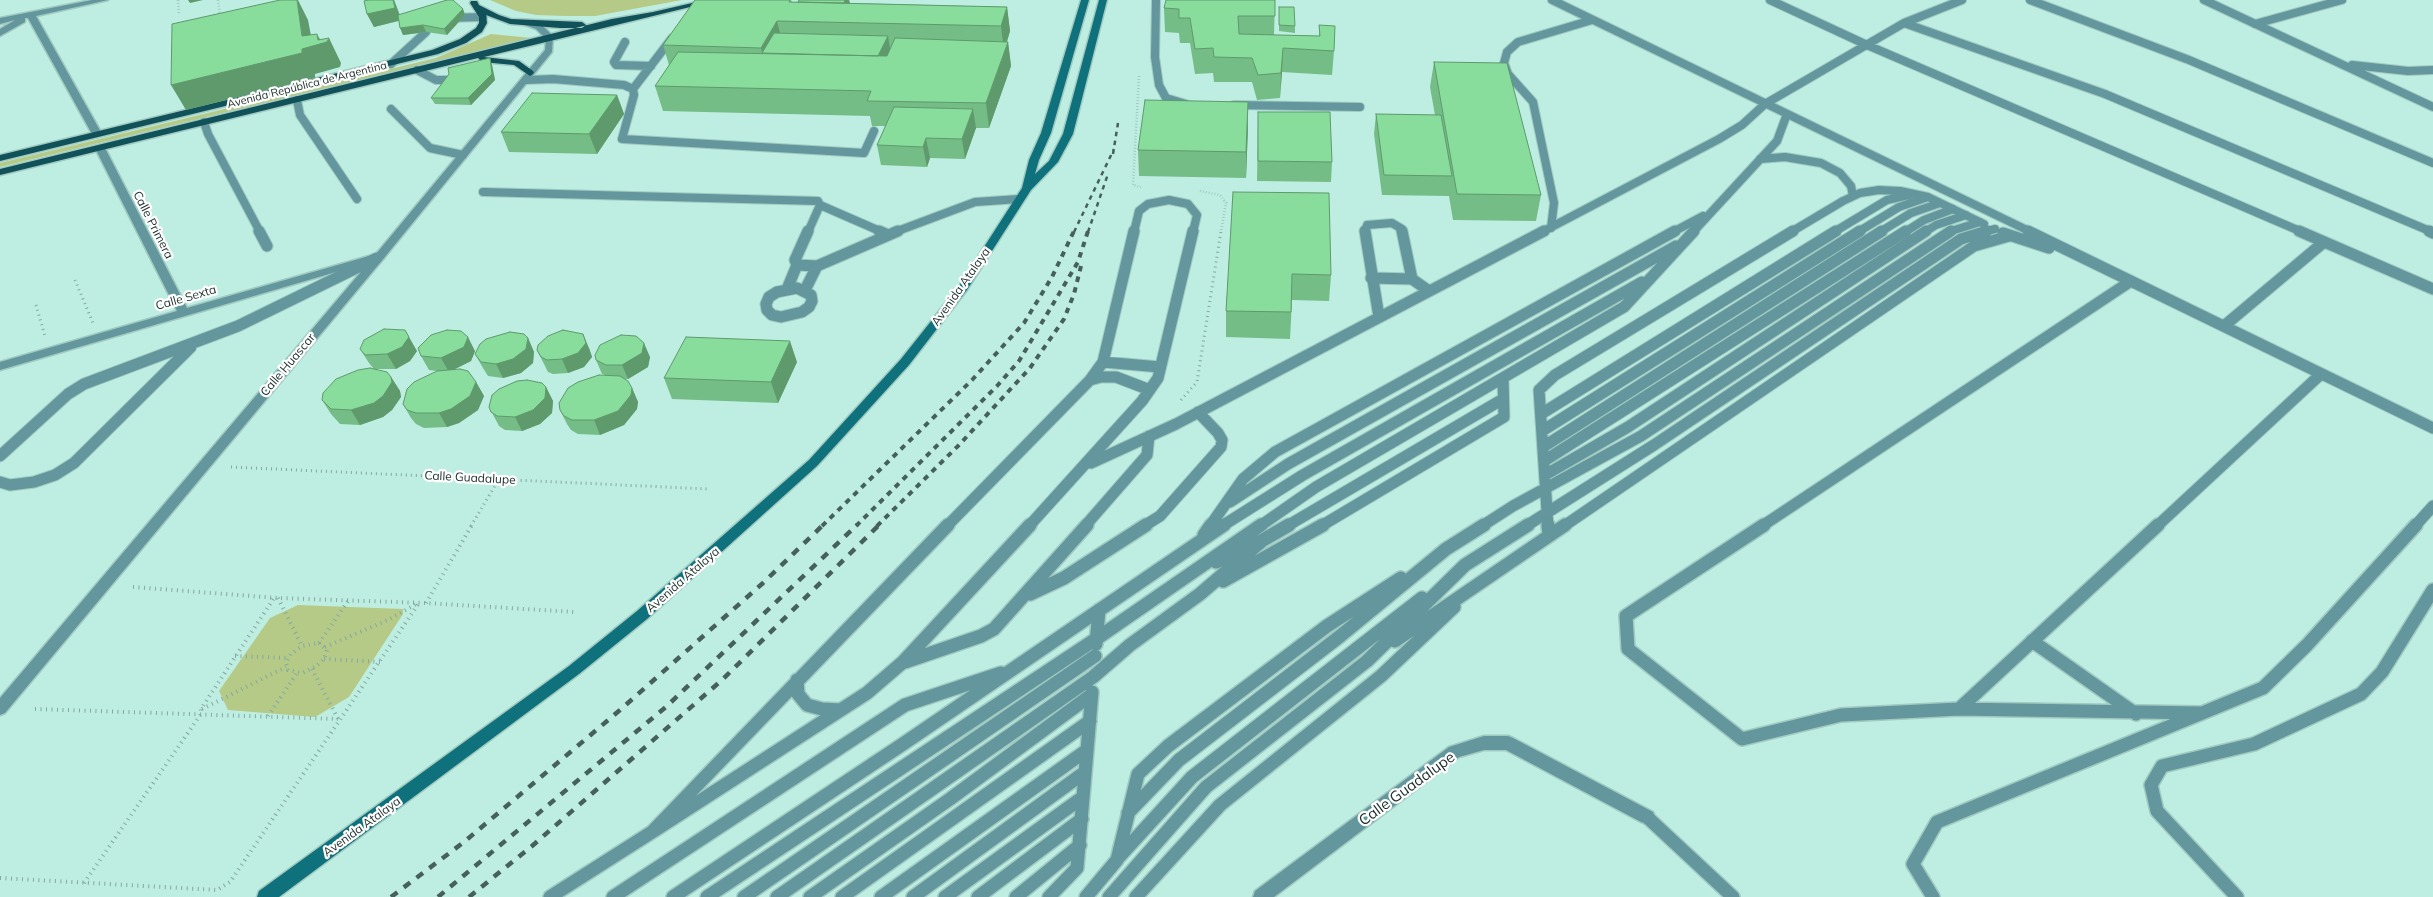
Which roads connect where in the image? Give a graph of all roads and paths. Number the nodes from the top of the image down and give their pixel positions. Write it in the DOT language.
graph roads {
  1 [pos="56,0"];
  2 [pos="104,0"];
  3 [pos="178,0"];
  4 [pos="218,0"];
  5 [pos="715,0"];
  6 [pos="1086,0"];
  7 [pos="1103,0"];
  8 [pos="1156,0"];
  9 [pos="1552,0"];
  10 [pos="1770,0"];
  11 [pos="1962,0"];
  12 [pos="2030,0"];
  13 [pos="2204,0"];
  14 [pos="2342,0"];
  15 [pos="472,2"];
  16 [pos="179,14"];
  17 [pos="31,15"];
  18 [pos="442,17"];
  19 [pos="483,17"];
  20 [pos="1592,20"];
  21 [pos="0,21"];
  22 [pos="620,21"];
  23 [pos="221,23"];
  24 [pos="528,23"];
  25 [pos="1904,23"];
  26 [pos="2255,24"];
  27 [pos="426,32"];
  28 [pos="0,33"];
  29 [pos="675,34"];
  30 [pos="550,38"];
  31 [pos="625,42"];
  32 [pos="1867,44"];
  33 [pos="462,60"];
  34 [pos="391,64"];
  35 [pos="2343,64"];
  36 [pos="650,66"];
  37 [pos="308,70"];
  38 [pos="417,70"];
  39 [pos="2433,70"];
  40 [pos="528,76"];
  41 [pos="452,80"];
  42 [pos="306,84"];
  43 [pos="633,89"];
  44 [pos="297,100"];
  45 [pos="1765,104"];
  46 [pos="1200,105"];
  47 [pos="1220,105"];
  48 [pos="2433,107"];
  49 [pos="1360,108"];
  50 [pos="391,109"];
  51 [pos="1787,114"];
  52 [pos="204,122"];
  53 [pos="874,131"];
  54 [pos="97,134"];
  55 [pos="100,148"];
  56 [pos="463,155"];
  57 [pos="0,158"];
  58 [pos="1760,159"];
  59 [pos="2433,163"];
  60 [pos="0,172"];
  61 [pos="483,192"];
  62 [pos="1023,193"];
  63 [pos="1913,194"];
  64 [pos="1853,196"];
  65 [pos="1928,197"];
  66 [pos="357,199"];
  67 [pos="1940,203"];
  68 [pos="820,205"];
  69 [pos="1953,209"];
  70 [pos="1713,210"];
  71 [pos="1966,215"];
  72 [pos="1980,222"];
  73 [pos="1551,228"];
  74 [pos="1995,229"];
  75 [pos="2433,233"];
  76 [pos="888,235"];
  77 [pos="2009,236"];
  78 [pos="1686,240"];
  79 [pos="2324,242"];
  80 [pos="267,246"];
  81 [pos="380,256"];
  82 [pos="2080,257"];
  83 [pos="797,264"];
  84 [pos="817,266"];
  85 [pos="1652,276"];
  86 [pos="1371,278"];
  87 [pos="1412,279"];
  88 [pos="75,280"];
  89 [pos="2131,281"];
  90 [pos="787,289"];
  91 [pos="2433,289"];
  92 [pos="805,290"];
  93 [pos="1429,291"];
  94 [pos="36,305"];
  95 [pos="184,313"];
  96 [pos="1379,317"];
  97 [pos="2224,326"];
  98 [pos="99,338"];
  99 [pos="194,344"];
  100 [pos="50,352"];
  101 [pos="1103,362"];
  102 [pos="0,366"];
  103 [pos="1160,367"];
  104 [pos="2321,374"];
  105 [pos="1503,379"];
  106 [pos="1090,380"];
  107 [pos="1150,390"];
  108 [pos="1504,399"];
  109 [pos="1198,412"];
  110 [pos="1541,414"];
  111 [pos="2433,428"];
  112 [pos="1542,431"];
  113 [pos="1149,436"];
  114 [pos="1543,446"];
  115 [pos="0,456"];
  116 [pos="1544,460"];
  117 [pos="1086,465"];
  118 [pos="231,467"];
  119 [pos="1545,476"];
  120 [pos="499,479"];
  121 [pos="0,482"];
  122 [pos="1546,488"];
  123 [pos="709,489"];
  124 [pos="1225,505"];
  125 [pos="2433,506"];
  126 [pos="1547,511"];
  127 [pos="1549,535"];
  128 [pos="1200,540"];
  129 [pos="1263,540"];
  130 [pos="1446,549"];
  131 [pos="1465,565"];
  132 [pos="1183,578"];
  133 [pos="1482,580"];
  134 [pos="132,587"];
  135 [pos="2433,590"];
  136 [pos="1200,594"];
  137 [pos="1024,597"];
  138 [pos="276,598"];
  139 [pos="348,600"];
  140 [pos="419,603"];
  141 [pos="426,603"];
  142 [pos="1099,610"];
  143 [pos="574,612"];
  144 [pos="1096,638"];
  145 [pos="2032,642"];
  146 [pos="319,643"];
  147 [pos="302,646"];
  148 [pos="326,647"];
  149 [pos="235,656"];
  150 [pos="1095,656"];
  151 [pos="288,658"];
  152 [pos="324,659"];
  153 [pos="1367,661"];
  154 [pos="380,662"];
  155 [pos="903,662"];
  156 [pos="286,667"];
  157 [pos="1015,668"];
  158 [pos="312,669"];
  159 [pos="297,673"];
  160 [pos="1093,677"];
  161 [pos="797,680"];
  162 [pos="1091,695"];
  163 [pos="0,709"];
  164 [pos="35,709"];
  165 [pos="1959,709"];
  166 [pos="842,710"];
  167 [pos="201,712"];
  168 [pos="2202,713"];
  169 [pos="2136,714"];
  170 [pos="268,716"];
  171 [pos="338,719"];
  172 [pos="1090,721"];
  173 [pos="1087,750"];
  174 [pos="1085,772"];
  175 [pos="1083,797"];
  176 [pos="1128,813"];
  177 [pos="1647,817"];
  178 [pos="1082,820"];
  179 [pos="652,832"];
  180 [pos="1080,845"];
  181 [pos="1117,860"];
  182 [pos="0,878"];
  183 [pos="84,883"];
  184 [pos="265,897"];
  185 [pos="550,897"];
  186 [pos="613,897"];
  187 [pos="673,897"];
  188 [pos="707,897"];
  189 [pos="744,897"];
  190 [pos="777,897"];
  191 [pos="810,897"];
  192 [pos="842,897"];
  193 [pos="881,897"];
  194 [pos="913,897"];
  195 [pos="945,897"];
  196 [pos="978,897"];
  197 [pos="1016,897"];
  198 [pos="1049,897"];
  199 [pos="1086,897"];
  200 [pos="1109,897"];
  201 [pos="1136,897"];
  202 [pos="1261,897"];
  203 [pos="1733,897"];
  204 [pos="1933,897"];
  205 [pos="2236,897"];
  1 -- 17 [label="street"];
  2 -- 17 [label="street"];
  3 -- 16 [label="path"];
  4 -- 23 [label="path"];
  5 -- 22 [label="main road"];
  6 -- 62 [label="main road, Avenida Atalaya"];
  7 -- 62 [label="main road, Avenida Atalaya"];
  8 -- 46 [label="lane"];
  9 -- 20 [label="lane"];
  10 -- 32 [label="lane"];
  11 -- 25 [label="lane"];
  12 -- 59 [label="lane"];
  13 -- 26 [label="lane"];
  14 -- 26 [label="lane"];
  15 -- 19 [label="main road"];
  15 -- 24 [label="main road"];
  17 -- 21 [label="street"];
  17 -- 28 [label="street"];
  17 -- 54 [label="street"];
  18 -- 19 [label="lane"];
  19 -- 34 [label="main road, Avenida República de Argentina"];
  20 -- 45 [label="lane"];
  20 -- 73 [label="lane"];
  22 -- 24 [label="main road"];
  22 -- 30 [label="main road, Avenida República de Argentina"];
  24 -- 30 [label="street"];
  25 -- 32 [label="lane"];
  25 -- 75 [label="lane"];
  26 -- 35 [label="lane"];
  27 -- 34 [label="lane"];
  29 -- 36 [label="lane"];
  30 -- 33 [label="main road, Avenida República de Argentina"];
  30 -- 40 [label="street, Calle Huascar"];
  31 -- 36 [label="lane"];
  32 -- 45 [label="lane"];
  32 -- 79 [label="lane"];
  33 -- 38 [label="main road, Avenida República de Argentina"];
  33 -- 40 [label="main road"];
  34 -- 42 [label="main road, Avenida República de Argentina"];
  35 -- 39 [label="lane"];
  35 -- 48 [label="lane"];
  36 -- 43 [label="lane"];
  37 -- 42 [label="lane"];
  38 -- 41 [label="lane"];
  38 -- 44 [label="main road, Avenida República de Argentina"];
  40 -- 43 [label="lane"];
  40 -- 56 [label="street, Calle Huascar"];
  42 -- 54 [label="main road, Avenida República de Argentina"];
  43 -- 53 [label="lane"];
  44 -- 52 [label="main road, Avenida República de Argentina"];
  44 -- 66 [label="lane"];
  45 -- 51 [label="lane"];
  45 -- 73 [label="lane"];
  47 -- 49 [label="lane"];
  50 -- 56 [label="lane"];
  51 -- 58 [label="lane"];
  51 -- 82 [label="lane"];
  52 -- 55 [label="main road, Avenida República de Argentina"];
  52 -- 80 [label="lane"];
  54 -- 57 [label="main road, Avenida República de Argentina"];
  55 -- 60 [label="main road, Avenida República de Argentina"];
  55 -- 95 [label="street, Calle Primera"];
  56 -- 81 [label="street, Calle Huascar"];
  58 -- 64 [label="lane"];
  58 -- 70 [label="lane"];
  61 -- 68 [label="lane"];
  62 -- 76 [label="lane"];
  62 -- 184 [label="main road, Avenida Atalaya"];
  63 -- 64 [label="lane"];
  63 -- 65 [label="lane"];
  63 -- 110 [label="lane"];
  64 -- 110 [label="lane"];
  65 -- 67 [label="lane"];
  65 -- 112 [label="lane"];
  67 -- 69 [label="lane"];
  67 -- 114 [label="lane"];
  68 -- 76 [label="lane"];
  68 -- 83 [label="lane"];
  69 -- 71 [label="lane"];
  69 -- 116 [label="lane"];
  70 -- 78 [label="lane"];
  70 -- 124 [label="lane"];
  71 -- 72 [label="lane"];
  71 -- 119 [label="lane"];
  72 -- 74 [label="lane"];
  72 -- 122 [label="lane"];
  73 -- 93 [label="lane"];
  74 -- 77 [label="lane"];
  74 -- 126 [label="lane"];
  76 -- 84 [label="lane"];
  77 -- 82 [label="lane"];
  77 -- 127 [label="lane"];
  78 -- 85 [label="lane"];
  78 -- 124 [label="lane"];
  79 -- 91 [label="lane"];
  79 -- 97 [label="lane"];
  81 -- 95 [label="street, Calle Sexta"];
  81 -- 99 [label="lane"];
  81 -- 163 [label="street, Calle Huascar"];
  82 -- 89 [label="lane"];
  83 -- 84 [label="lane"];
  83 -- 90 [label="lane"];
  84 -- 92 [label="lane"];
  85 -- 105 [label="lane"];
  85 -- 128 [label="lane"];
  86 -- 87 [label="lane"];
  86 -- 87 [label="lane"];
  86 -- 96 [label="lane"];
  87 -- 93 [label="lane"];
  88 -- 98 [label="path"];
  89 -- 97 [label="lane"];
  89 -- 165 [label="lane"];
  90 -- 92 [label="lane"];
  90 -- 92 [label="lane"];
  93 -- 96 [label="lane"];
  94 -- 100 [label="path"];
  95 -- 98 [label="street, Calle Sexta"];
  96 -- 109 [label="lane"];
  97 -- 104 [label="lane"];
  98 -- 100 [label="street, Calle Sexta"];
  99 -- 115 [label="lane"];
  99 -- 121 [label="lane"];
  100 -- 102 [label="street, Calle Sexta"];
  101 -- 103 [label="lane"];
  101 -- 103 [label="lane"];
  101 -- 106 [label="lane"];
  103 -- 107 [label="lane"];
  104 -- 111 [label="lane"];
  104 -- 145 [label="lane"];
  105 -- 108 [label="lane"];
  105 -- 132 [label="lane"];
  106 -- 107 [label="lane"];
  106 -- 161 [label="lane"];
  107 -- 117 [label="lane"];
  108 -- 129 [label="lane"];
  108 -- 136 [label="lane"];
  109 -- 113 [label="lane"];
  109 -- 137 [label="lane"];
  110 -- 112 [label="lane"];
  112 -- 114 [label="lane"];
  113 -- 117 [label="lane"];
  113 -- 137 [label="lane"];
  114 -- 116 [label="lane"];
  116 -- 119 [label="lane"];
  117 -- 155 [label="lane"];
  118 -- 120 [label="path, Calle Guadalupe"];
  119 -- 122 [label="lane"];
  120 -- 123 [label="path, Calle Guadalupe"];
  120 -- 141 [label="path"];
  122 -- 126 [label="lane"];
  122 -- 130 [label="lane"];
  124 -- 128 [label="lane"];
  125 -- 168 [label="lane"];
  126 -- 127 [label="lane"];
  126 -- 131 [label="lane"];
  127 -- 133 [label="lane"];
  128 -- 142 [label="lane"];
  129 -- 132 [label="lane"];
  129 -- 136 [label="lane"];
  130 -- 176 [label="lane"];
  130 -- 176 [label="lane"];
  131 -- 153 [label="lane"];
  131 -- 181 [label="lane"];
  132 -- 144 [label="lane"];
  133 -- 153 [label="lane"];
  133 -- 201 [label="lane"];
  134 -- 138 [label="path"];
  135 -- 205 [label="lane"];
  136 -- 160 [label="lane"];
  137 -- 155 [label="lane"];
  138 -- 139 [label="path"];
  138 -- 147 [label="path"];
  138 -- 149 [label="path"];
  139 -- 140 [label="path"];
  139 -- 146 [label="path"];
  140 -- 141 [label="path"];
  140 -- 148 [label="path"];
  140 -- 154 [label="path"];
  141 -- 143 [label="path"];
  142 -- 144 [label="lane"];
  142 -- 157 [label="lane"];
  144 -- 150 [label="lane"];
  144 -- 188 [label="lane"];
  145 -- 165 [label="lane"];
  145 -- 169 [label="lane"];
  146 -- 147 [label="path"];
  146 -- 148 [label="path"];
  147 -- 151 [label="path"];
  148 -- 152 [label="path"];
  149 -- 151 [label="path"];
  149 -- 167 [label="path"];
  150 -- 160 [label="lane"];
  150 -- 189 [label="lane"];
  151 -- 156 [label="path"];
  152 -- 154 [label="path"];
  152 -- 158 [label="path"];
  153 -- 200 [label="lane"];
  154 -- 171 [label="path"];
  155 -- 166 [label="lane"];
  156 -- 159 [label="path"];
  156 -- 167 [label="path"];
  157 -- 186 [label="lane"];
  157 -- 187 [label="lane"];
  158 -- 159 [label="path"];
  158 -- 171 [label="path"];
  159 -- 170 [label="path"];
  160 -- 162 [label="lane"];
  160 -- 190 [label="lane"];
  161 -- 166 [label="lane"];
  161 -- 179 [label="lane"];
  162 -- 172 [label="lane"];
  162 -- 191 [label="lane"];
  164 -- 167 [label="path"];
  165 -- 169 [label="lane"];
  166 -- 179 [label="lane"];
  167 -- 170 [label="path"];
  167 -- 183 [label="path"];
  168 -- 169 [label="lane"];
  168 -- 204 [label="lane"];
  170 -- 171 [label="path"];
  171 -- 183 [label="path"];
  172 -- 173 [label="lane"];
  172 -- 192 [label="lane"];
  173 -- 174 [label="lane"];
  173 -- 193 [label="lane"];
  174 -- 175 [label="lane"];
  174 -- 194 [label="lane"];
  175 -- 178 [label="lane"];
  175 -- 195 [label="lane"];
  176 -- 181 [label="lane"];
  177 -- 202 [label="street, Calle Guadalupe"];
  177 -- 203 [label="lane"];
  178 -- 180 [label="lane"];
  178 -- 196 [label="lane"];
  179 -- 185 [label="lane"];
  180 -- 197 [label="lane"];
  180 -- 198 [label="lane"];
  181 -- 199 [label="lane"];
  182 -- 183 [label="path"];
}
